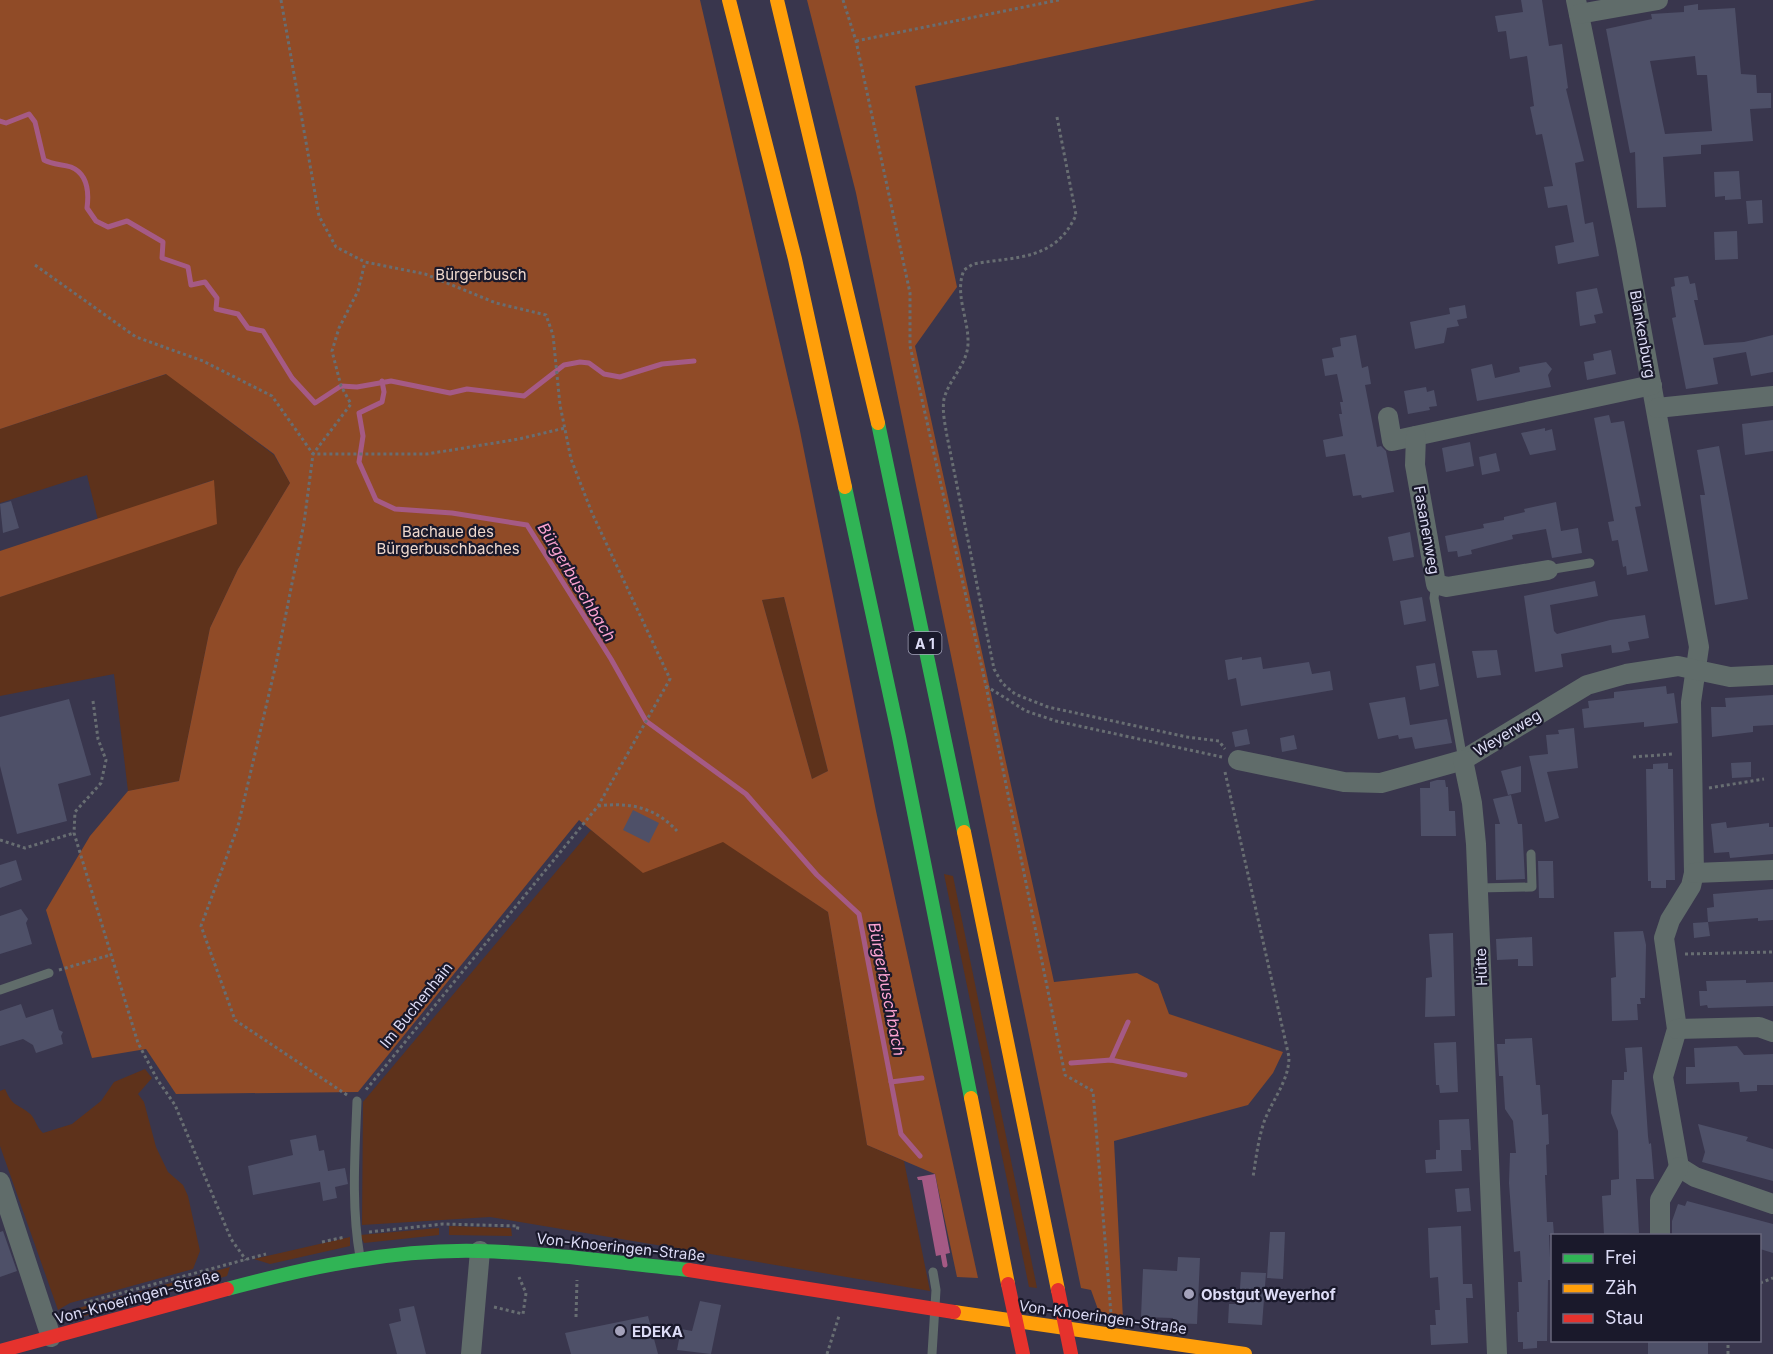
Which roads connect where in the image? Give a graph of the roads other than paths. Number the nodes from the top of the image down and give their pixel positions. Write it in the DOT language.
graph roads {
  1 [pos="729,0"];
  2 [pos="777,0"];
  3 [pos="1659,0"];
  4 [pos="1578,7"];
  5 [pos="1652,386"];
  6 [pos="1773,396"];
  7 [pos="1657,408"];
  8 [pos="1388,417"];
  9 [pos="1416,436"];
  10 [pos="1590,563"];
  11 [pos="1548,570"];
  12 [pos="1436,584"];
  13 [pos="1697,669"];
  14 [pos="1773,675"];
  15 [pos="1232,759"];
  16 [pos="1463,760"];
  17 [pos="1531,854"];
  18 [pos="1773,870"];
  19 [pos="1694,873"];
  20 [pos="1478,888"];
  21 [pos="49,973"];
  22 [pos="0,990"];
  23 [pos="1677,1029"];
  24 [pos="1773,1032"];
  25 [pos="357,1101"];
  26 [pos="1679,1167"];
  27 [pos="0,1182"];
  28 [pos="1773,1204"];
  29 [pos="1660,1234"];
  30 [pos="480,1251"];
  31 [pos="360,1259"];
  32 [pos="933,1272"];
  33 [pos="934,1309"];
  34 [pos="51,1337"];
  35 [pos="0,1352"];
  36 [pos="471,1354"];
  37 [pos="932,1354"];
  38 [pos="1023,1354"];
  39 [pos="1071,1354"];
  40 [pos="1245,1354"];
  41 [pos="1497,1354"];
  1 -- 38 [label="main road, bridge"];
  2 -- 39 [label="main road, A 1, bridge"];
  3 -- 4 [label="street"];
  4 -- 5 [label="street, Blankenburg"];
  5 -- 7 [label="street, Blankenburg"];
  5 -- 9 [label="street"];
  6 -- 7 [label="street"];
  7 -- 13 [label="street, Blankenburg"];
  8 -- 9 [label="street"];
  9 -- 12 [label="street, Fasanenweg"];
  10 -- 11 [label="lane"];
  11 -- 12 [label="street, Fasanenweg"];
  12 -- 16 [label="lane, Hütte"];
  13 -- 14 [label="street, Weyerweg"];
  13 -- 16 [label="street, Weyerweg"];
  13 -- 19 [label="street, Blankenburg"];
  15 -- 16 [label="street, Weyerweg"];
  16 -- 20 [label="street, Hütte"];
  17 -- 20 [label="lane"];
  18 -- 19 [label="street"];
  19 -- 23 [label="street"];
  20 -- 41 [label="street, Hütte"];
  21 -- 22 [label="lane"];
  23 -- 24 [label="street"];
  23 -- 26 [label="street"];
  25 -- 31 [label="lane"];
  26 -- 28 [label="street"];
  26 -- 29 [label="street"];
  27 -- 34 [label="street"];
  30 -- 31 [label="main road, Von-Knoeringen-Straße"];
  30 -- 33 [label="main road, Von-Knoeringen-Straße"];
  30 -- 36 [label="street"];
  31 -- 34 [label="main road, Von-Knoeringen-Straße"];
  32 -- 33 [label="lane"];
  33 -- 37 [label="lane"];
  33 -- 40 [label="main road, Von-Knoeringen-Straße"];
  34 -- 35 [label="main road, Von-Knoeringen-Straße"];
}
